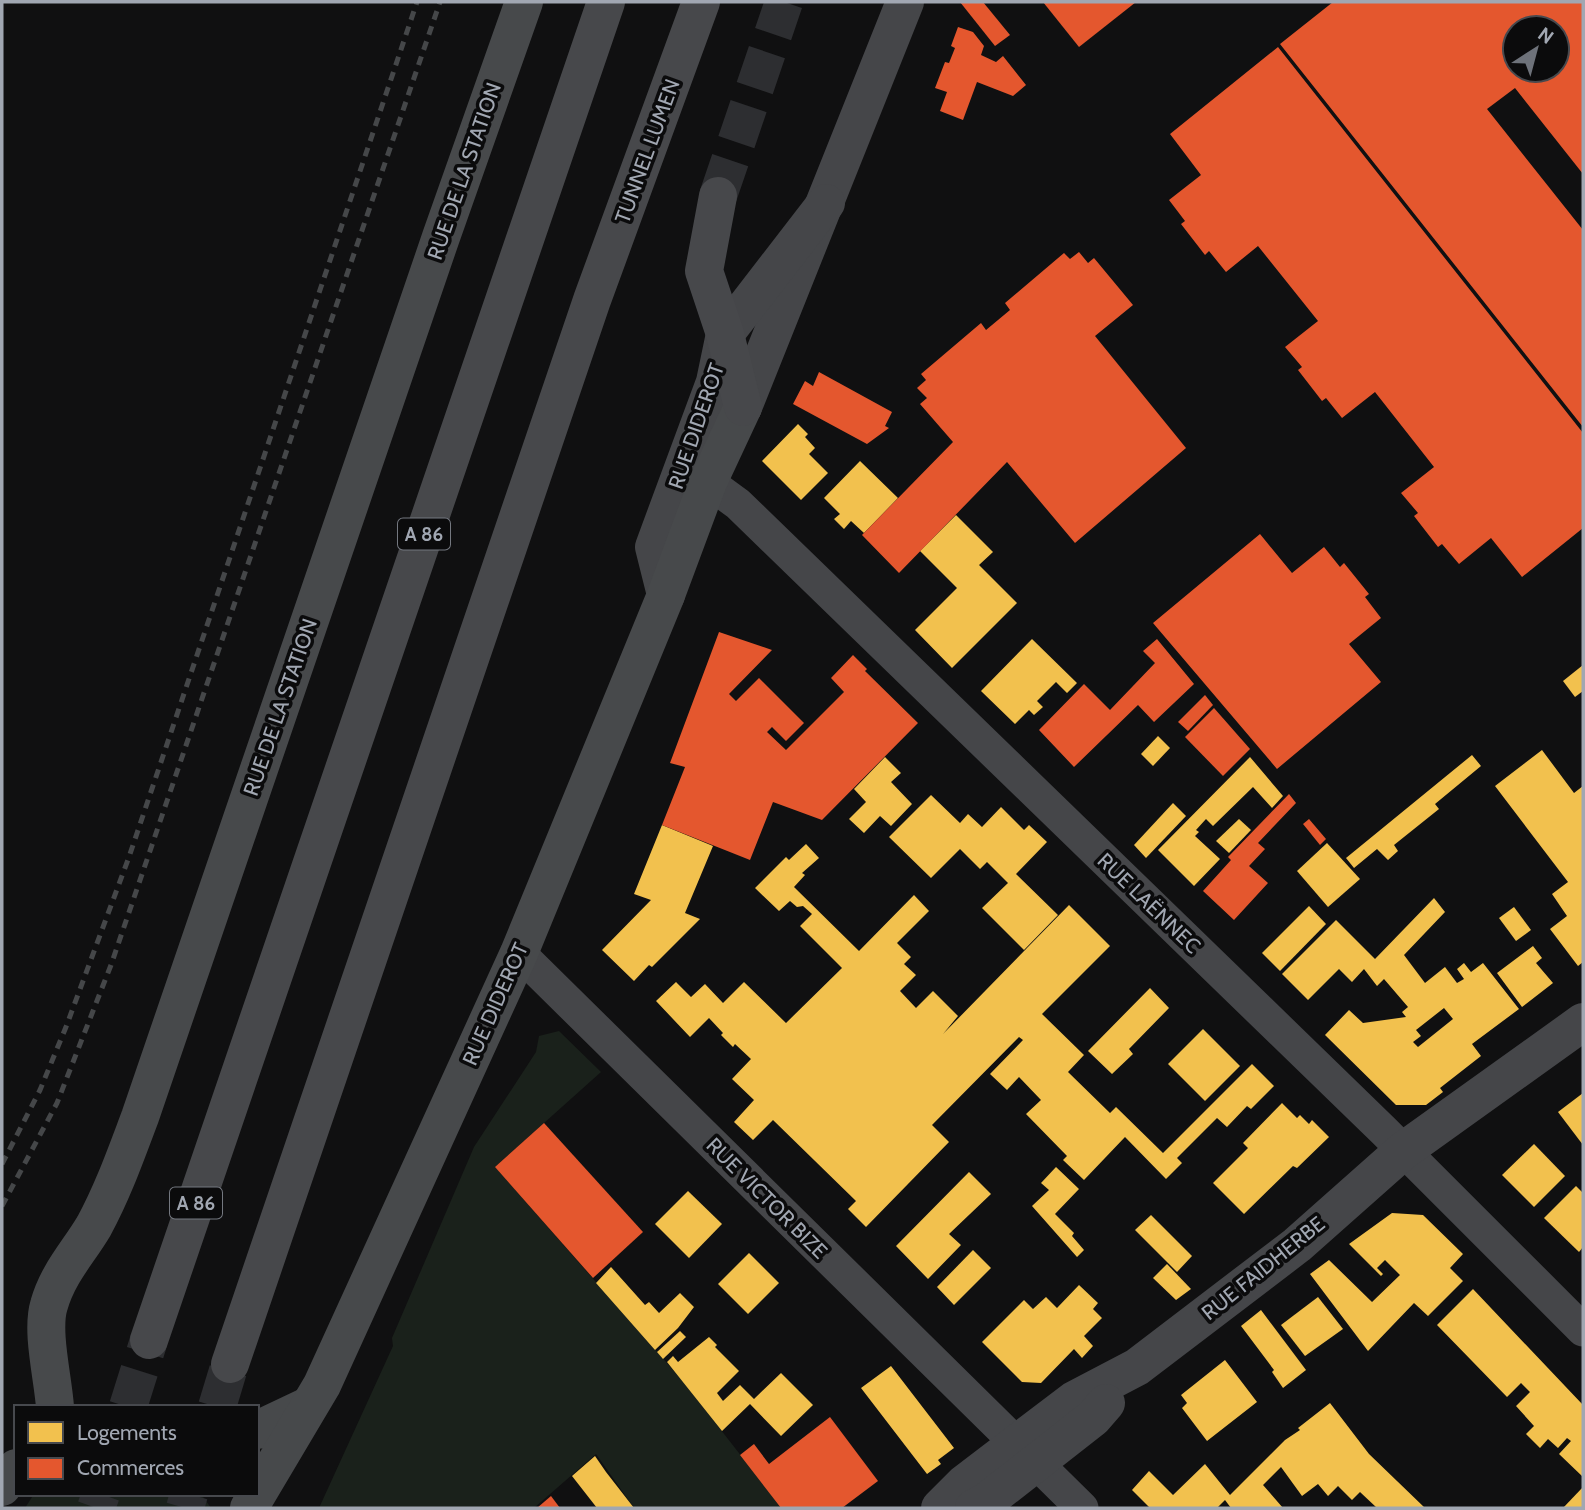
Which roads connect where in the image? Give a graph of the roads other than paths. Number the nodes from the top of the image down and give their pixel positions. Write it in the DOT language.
graph roads {
  1 [pos="524,2"];
  2 [pos="606,2"];
  3 [pos="701,2"];
  4 [pos="905,2"];
  5 [pos="718,196"];
  6 [pos="826,203"];
  7 [pos="724,334"];
  8 [pos="743,407"];
  9 [pos="708,482"];
  10 [pos="666,595"];
  11 [pos="519,953"];
  12 [pos="1583,1022"];
  13 [pos="1412,1160"];
  14 [pos="1583,1330"];
  15 [pos="149,1340"];
  16 [pos="230,1364"];
  17 [pos="55,1405"];
  18 [pos="308,1406"];
  19 [pos="259,1429"];
  20 [pos="1026,1453"];
  21 [pos="14,1471"];
  22 [pos="2,1487"];
  23 [pos="259,1488"];
  24 [pos="940,1508"];
  25 [pos="974,1508"];
  26 [pos="1082,1508"];
  1 -- 17 [label="main road, RUE DE LA STATION"];
  2 -- 15 [label="highway, A 86"];
  3 -- 16 [label="highway, TUNNEL LUMEN"];
  4 -- 6 [label="street, RUE DIDEROT"];
  5 -- 7 [label="highway"];
  6 -- 7 [label="street, RUE DIDEROT"];
  6 -- 8 [label="street, RUE DIDEROT"];
  7 -- 8 [label="highway"];
  7 -- 10 [label="street, RUE DIDEROT"];
  8 -- 9 [label="main road, RUE DIDEROT"];
  9 -- 10 [label="main road, RUE DIDEROT"];
  9 -- 13 [label="street, RUE LAËNNEC"];
  10 -- 11 [label="main road, RUE DIDEROT"];
  11 -- 18 [label="main road, RUE DIDEROT"];
  11 -- 20 [label="street, RUE VICTOR BIZE"];
  12 -- 13 [label="street, RUE FAIDHERBE"];
  13 -- 14 [label="street, RUE LAËNNEC"];
  13 -- 20 [label="street, RUE FAIDHERBE"];
  18 -- 19 [label="main road"];
  18 -- 23 [label="main road, RUE DIDEROT"];
  20 -- 24 [label="street, RUE FAIDHERBE"];
  20 -- 25 [label="street"];
  20 -- 26 [label="street, RUE VICTOR BIZE"];
  21 -- 22 [label="main road"];
}
